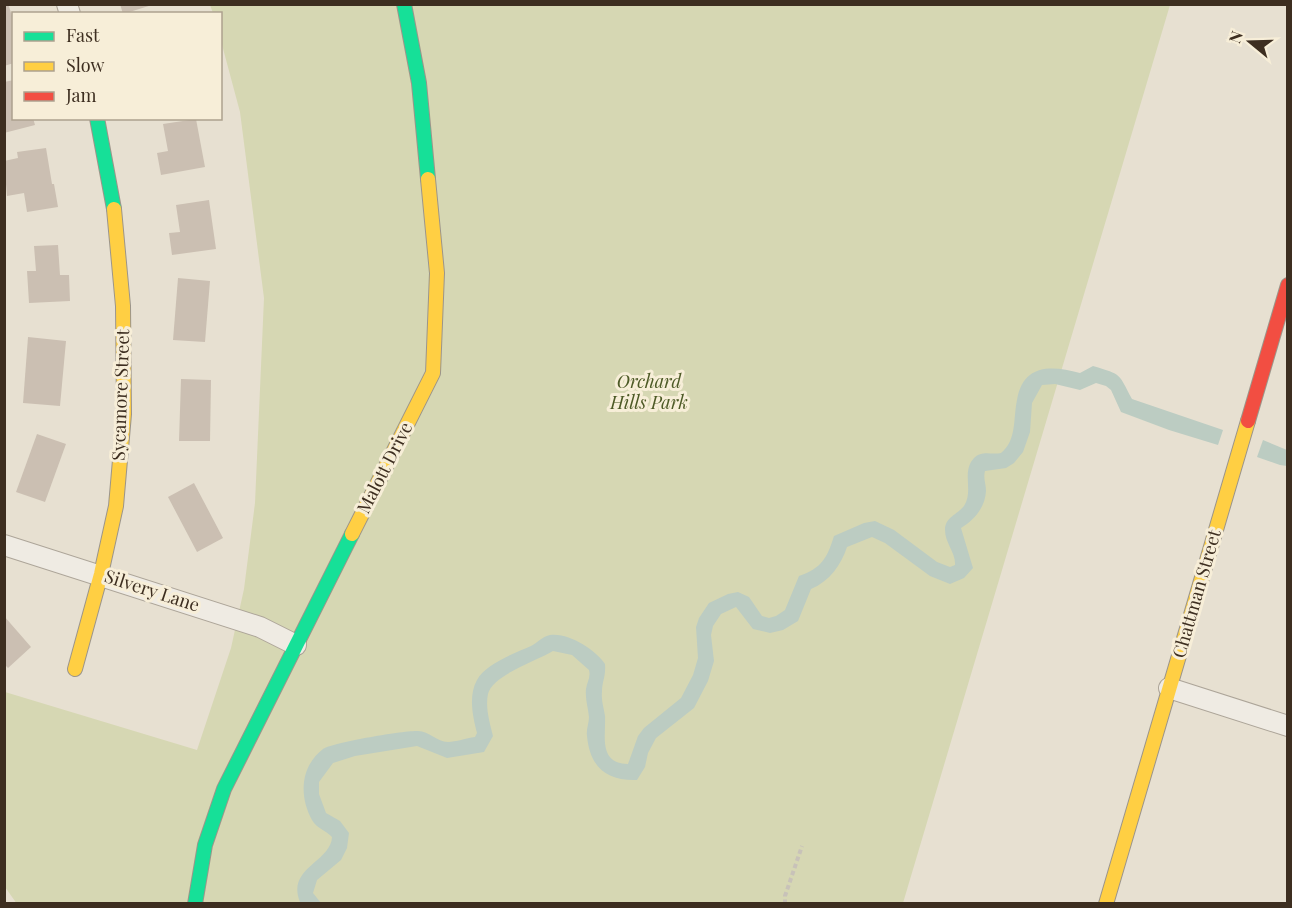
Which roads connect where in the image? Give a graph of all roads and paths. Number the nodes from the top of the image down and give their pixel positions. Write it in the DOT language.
graph roads {
  1 [pos="404,4"];
  2 [pos="97,120"];
  3 [pos="1287,285"];
  4 [pos="4,545"];
  5 [pos="101,574"];
  6 [pos="296,645"];
  7 [pos="75,669"];
  8 [pos="1169,688"];
  9 [pos="1287,726"];
  10 [pos="802,846"];
  11 [pos="195,903"];
  12 [pos="785,903"];
  13 [pos="1106,903"];
  1 -- 6 [label="street, Malott Drive"];
  2 -- 5 [label="street, Sycamore Street"];
  3 -- 8 [label="street, Chattman Street"];
  4 -- 5 [label="street, Silvery Lane"];
  5 -- 6 [label="street, Silvery Lane"];
  5 -- 7 [label="street, Sycamore Street"];
  6 -- 11 [label="street, Malott Drive"];
  8 -- 9 [label="street"];
  8 -- 13 [label="street, Chattman Street"];
  10 -- 12 [label="path"];
}
